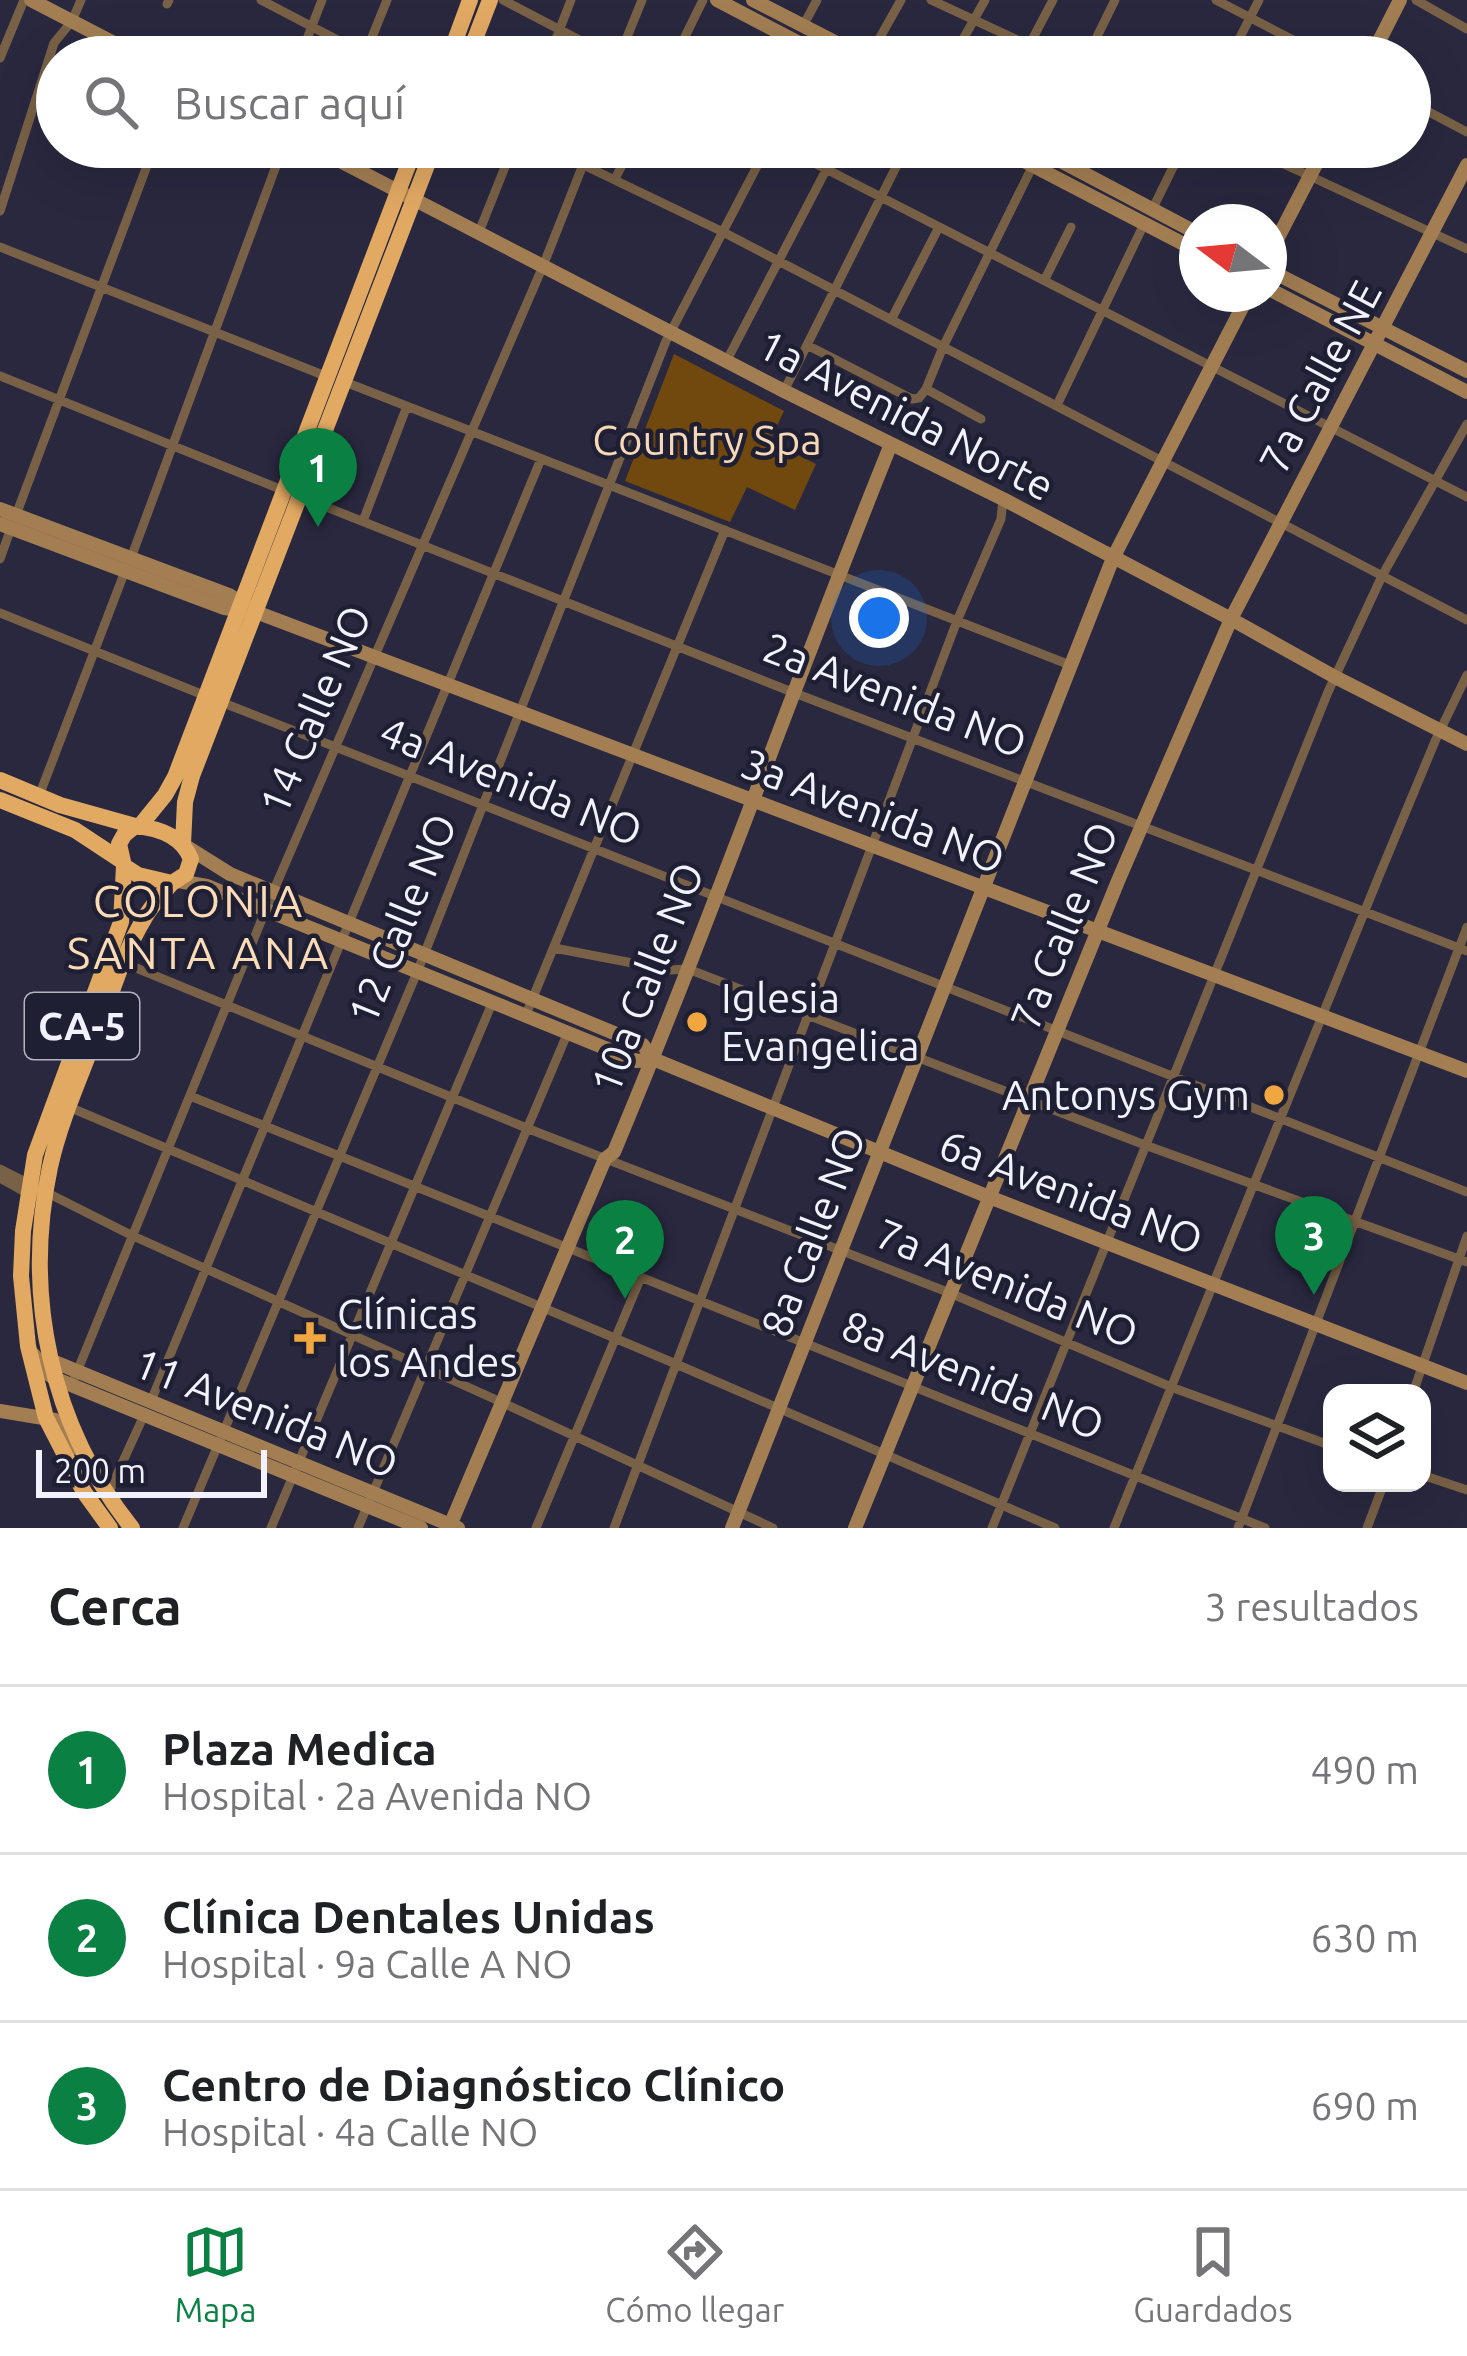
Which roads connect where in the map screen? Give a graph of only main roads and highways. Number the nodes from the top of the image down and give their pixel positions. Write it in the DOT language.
graph roads {
  1 [pos="470,0"];
  2 [pos="490,0"];
  3 [pos="457,36"];
  4 [pos="476,36"];
  5 [pos="411,168"];
  6 [pos="422,168"];
  7 [pos="406,195"];
  8 [pos="213,699"];
  9 [pos="0,780"];
  10 [pos="0,800"];
  11 [pos="36,804"];
  12 [pos="137,826"];
  13 [pos="185,846"];
  14 [pos="123,864"];
  15 [pos="175,882"];
  16 [pos="79,1034"];
  17 [pos="69,1108"];
  18 [pos="35,1191"];
  19 [pos="110,1528"];
  20 [pos="132,1528"];
  1 -- 3 [label="highway"];
  2 -- 4 [label="highway"];
  5 -- 7 [label="highway"];
  6 -- 7 [label="highway"];
  7 -- 8 [label="highway"];
  8 -- 12 [label="highway"];
  8 -- 13 [label="highway"];
  9 -- 11 [label="highway"];
  10 -- 11 [label="highway"];
  11 -- 12 [label="highway"];
  11 -- 14 [label="highway"];
  12 -- 13 [label="highway"];
  12 -- 14 [label="highway, CA-5"];
  13 -- 15 [label="highway, CA-5"];
  14 -- 15 [label="highway"];
  14 -- 16 [label="highway, CA-5"];
  15 -- 17 [label="highway, CA-5"];
  16 -- 17 [label="highway"];
  16 -- 18 [label="highway, CA-5"];
  17 -- 18 [label="highway, CA-5"];
  18 -- 19 [label="highway, CA-5"];
  18 -- 20 [label="highway, CA-5"];
}
